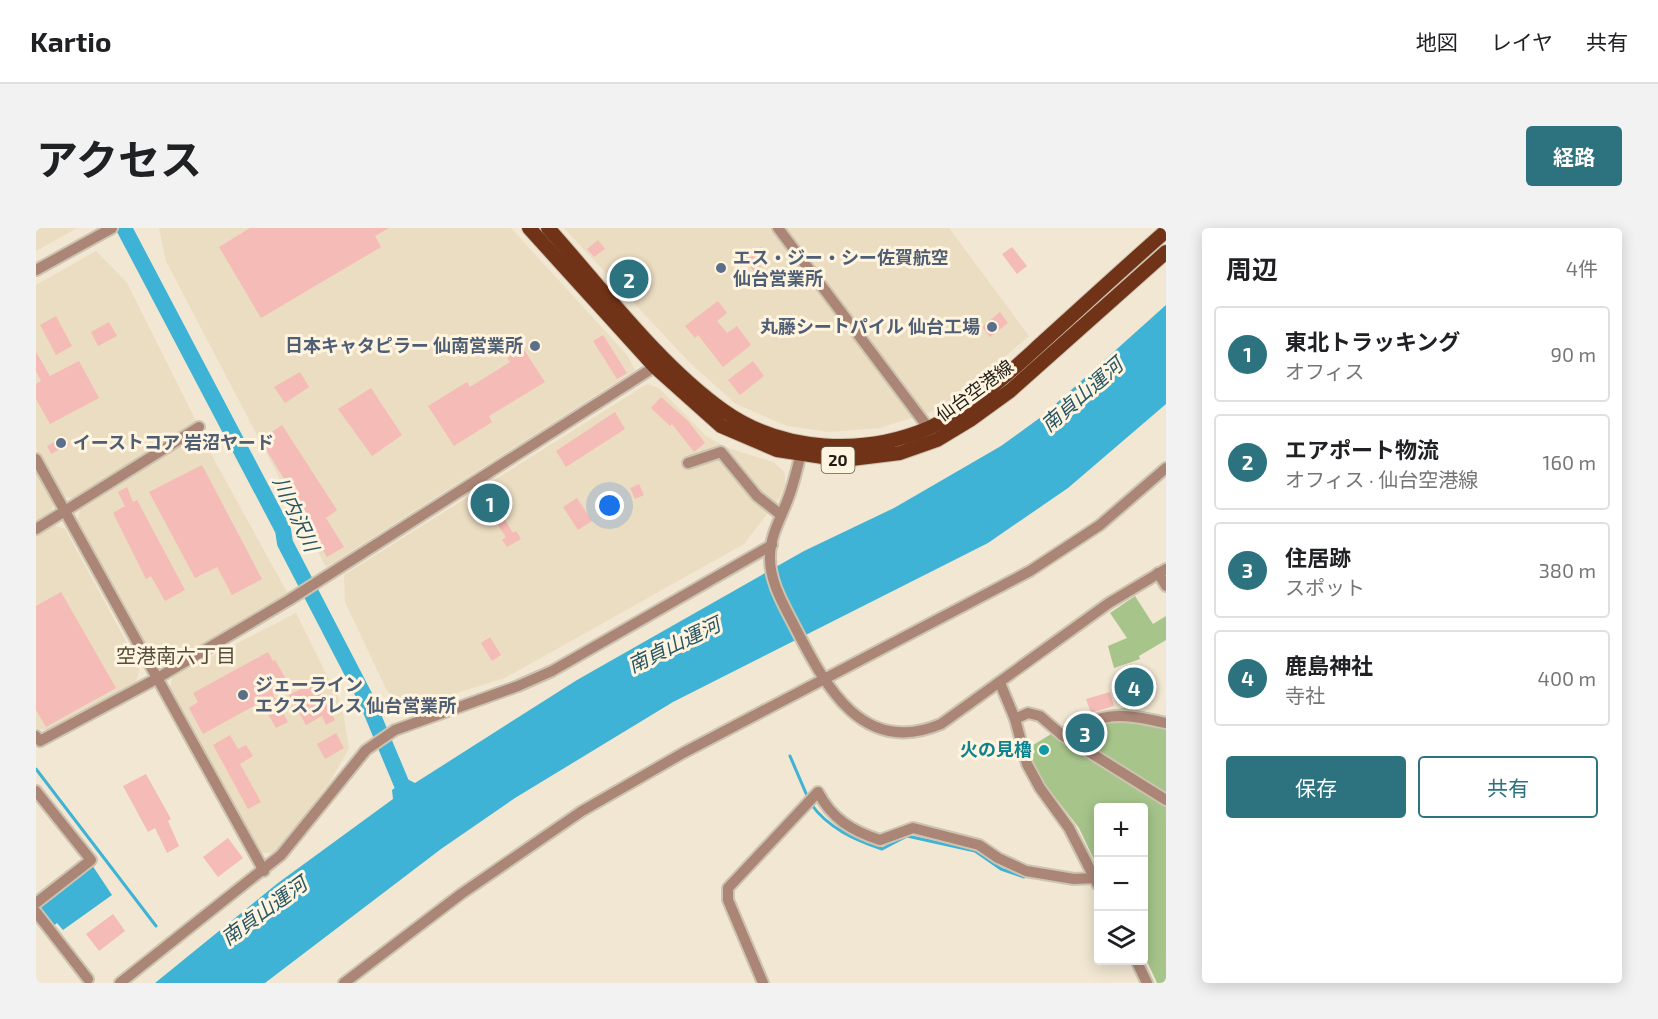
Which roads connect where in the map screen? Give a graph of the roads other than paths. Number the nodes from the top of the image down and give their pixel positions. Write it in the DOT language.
graph roads {
  1 [pos="528,228"];
  2 [pos="548,228"];
  3 [pos="778,228"];
  4 [pos="110,229"];
  5 [pos="1166,231"];
  6 [pos="1166,252"];
  7 [pos="36,270"];
  8 [pos="660,363"];
  9 [pos="199,427"];
  10 [pos="929,428"];
  11 [pos="937,440"];
  12 [pos="802,450"];
  13 [pos="36,459"];
  14 [pos="688,463"];
  15 [pos="1166,468"];
  16 [pos="65,511"];
  17 [pos="781,515"];
  18 [pos="36,529"];
  19 [pos="771,551"];
  20 [pos="1162,571"];
  21 [pos="1166,586"];
  22 [pos="156,679"];
  23 [pos="824,680"];
  24 [pos="1000,683"];
  25 [pos="1014,719"];
  26 [pos="1166,723"];
  27 [pos="1062,735"];
  28 [pos="36,736"];
  29 [pos="36,791"];
  30 [pos="1166,800"];
  31 [pos="264,871"];
  32 [pos="1094,875"];
  33 [pos="1094,881"];
  34 [pos="36,903"];
  35 [pos="36,912"];
  36 [pos="1138,965"];
  37 [pos="88,979"];
  38 [pos="120,983"];
  39 [pos="344,983"];
  40 [pos="763,983"];
  41 [pos="1146,983"];
  1 -- 8 [label="main road, 仙台空港線 / 20"];
  2 -- 8 [label="main road, 仙台空港線 / 20"];
  3 -- 10 [label="street"];
  4 -- 7 [label="street"];
  5 -- 10 [label="main road, 仙台空港線 / 20"];
  6 -- 11 [label="main road, 仙台空港線 / 20"];
  8 -- 12 [label="main road, 仙台空港線 / 20"];
  8 -- 22 [label="street"];
  9 -- 16 [label="street"];
  10 -- 11 [label="street"];
  10 -- 12 [label="main road, 仙台空港線 / 20"];
  11 -- 12 [label="main road, 仙台空港線 / 20"];
  12 -- 17 [label="street"];
  13 -- 16 [label="street"];
  14 -- 17 [label="street"];
  15 -- 23 [label="street"];
  16 -- 18 [label="street"];
  16 -- 22 [label="street"];
  17 -- 19 [label="street"];
  19 -- 23 [label="street"];
  19 -- 31 [label="street"];
  20 -- 21 [label="street"];
  20 -- 24 [label="street"];
  22 -- 28 [label="street"];
  22 -- 31 [label="street"];
  23 -- 24 [label="street"];
  23 -- 39 [label="street"];
  24 -- 25 [label="street"];
  25 -- 27 [label="street"];
  25 -- 32 [label="street"];
  26 -- 27 [label="street"];
  27 -- 30 [label="street"];
  29 -- 34 [label="street"];
  31 -- 38 [label="street"];
  33 -- 40 [label="street"];
  35 -- 37 [label="street"];
  36 -- 41 [label="street"];
}
